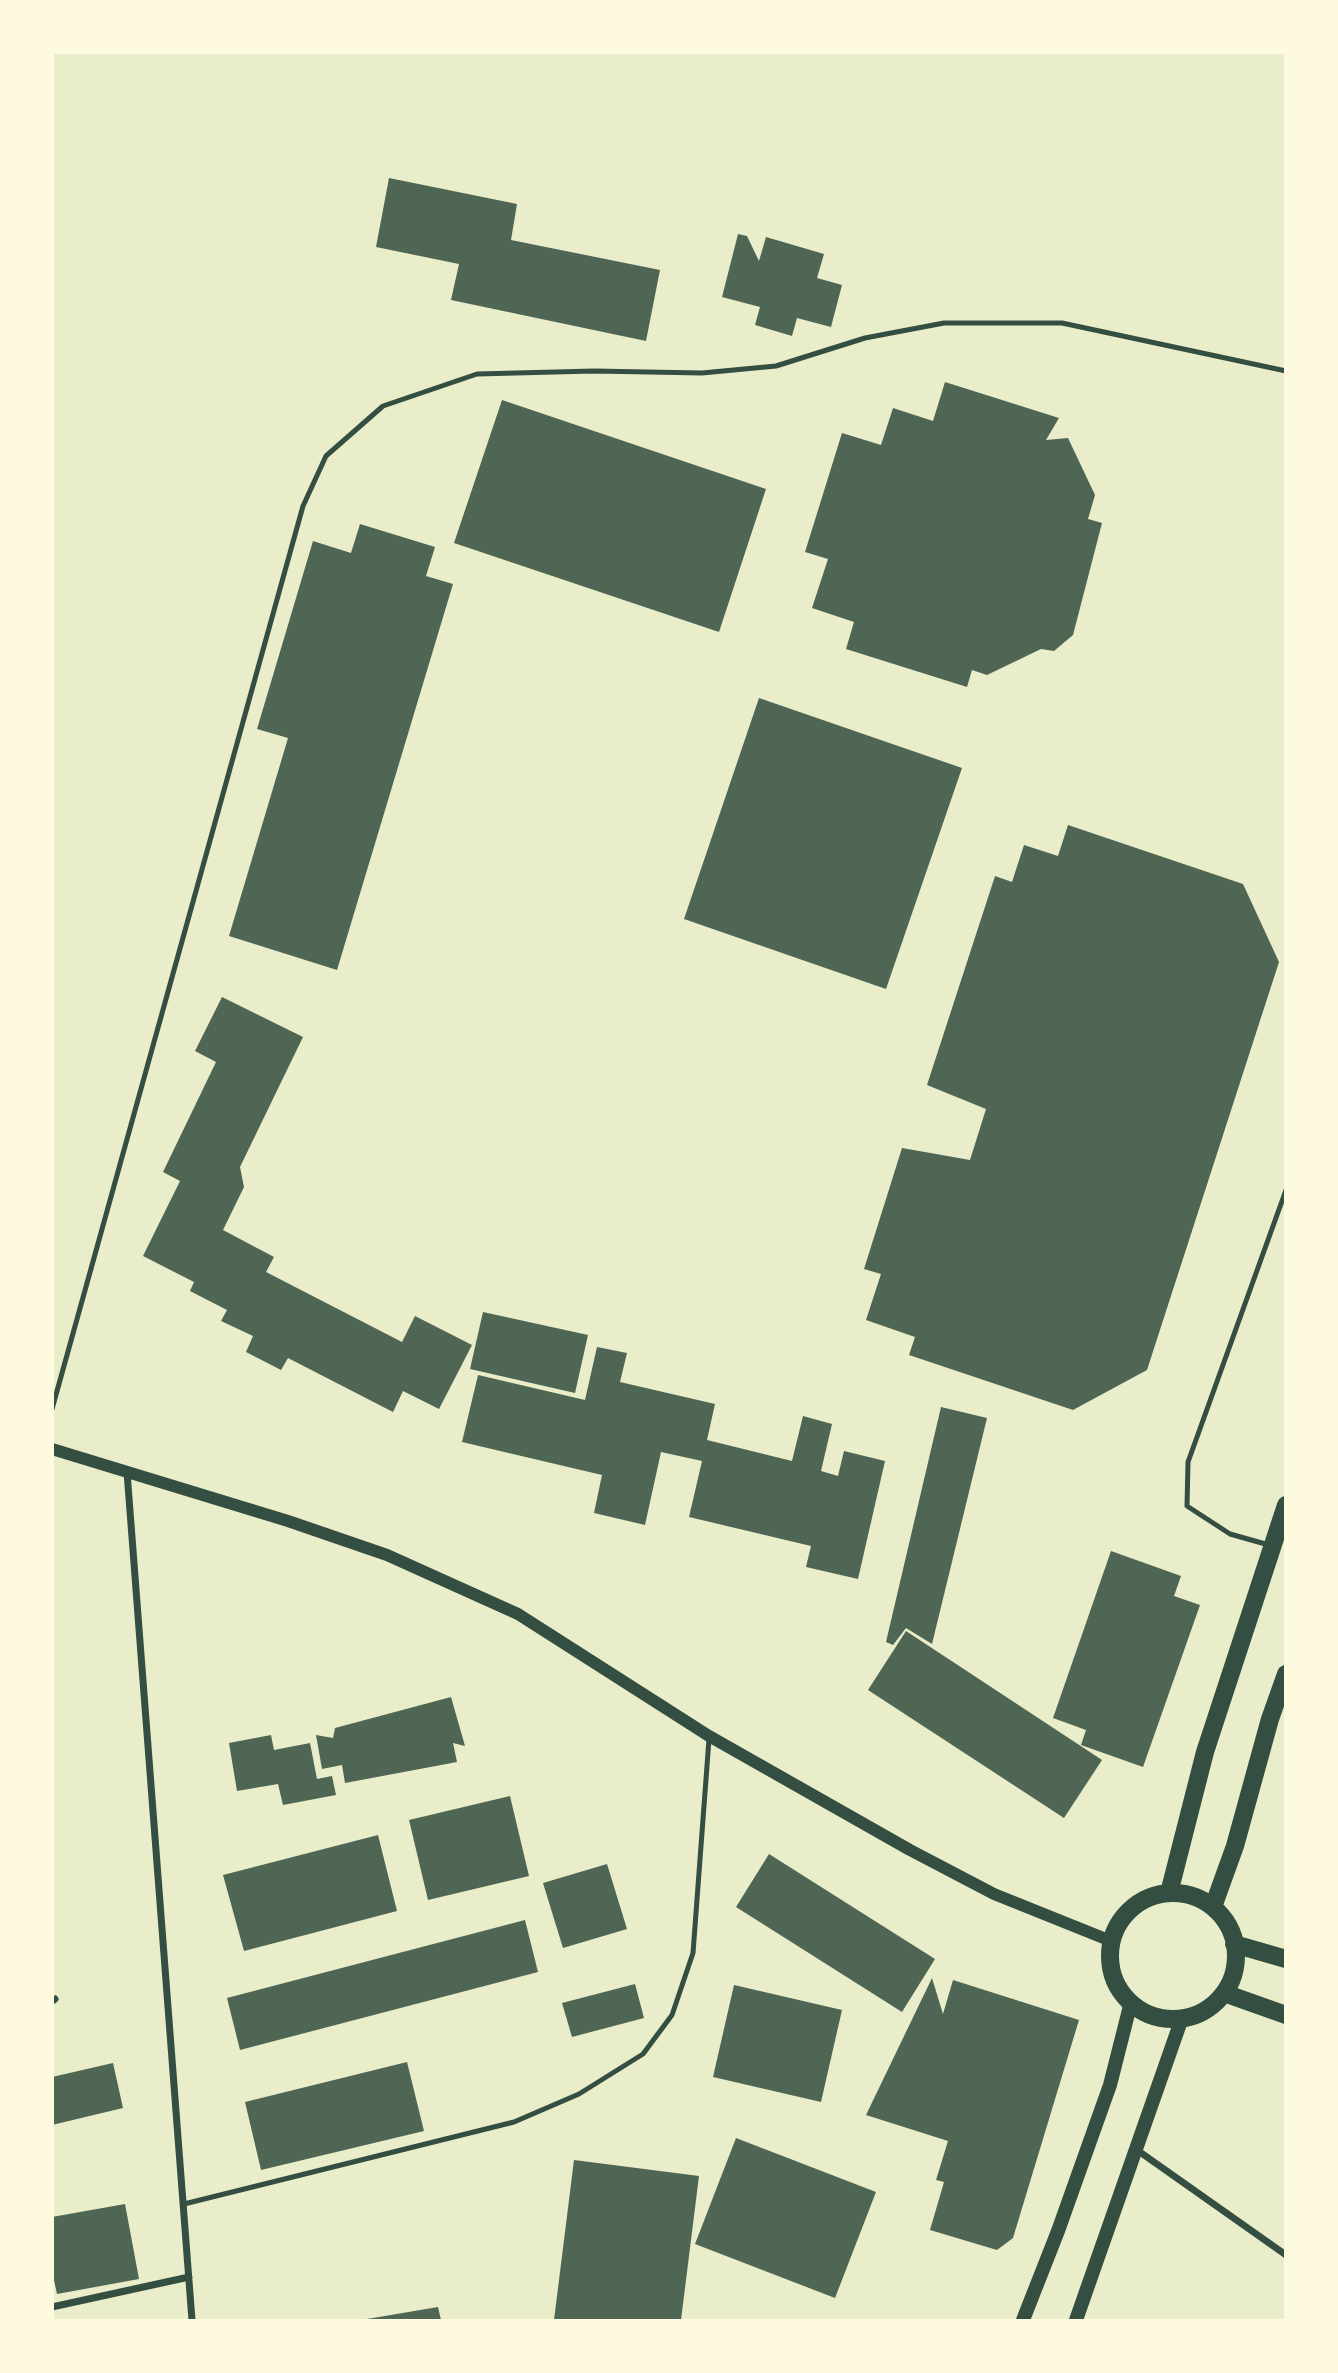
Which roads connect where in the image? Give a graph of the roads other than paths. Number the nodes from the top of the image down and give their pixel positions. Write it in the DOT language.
graph roads {
  1 [pos="1286,371"];
  2 [pos="1286,1190"];
  3 [pos="52,1409"];
  4 [pos="52,1448"];
  5 [pos="127,1472"];
  6 [pos="1286,1505"];
  7 [pos="1274,1546"];
  8 [pos="1286,1674"];
  9 [pos="709,1736"];
  10 [pos="1169,1893"];
  11 [pos="1213,1907"];
  12 [pos="1111,1941"];
  13 [pos="1234,1944"];
  14 [pos="1286,1959"];
  15 [pos="1224,1993"];
  16 [pos="1131,2002"];
  17 [pos="1286,2015"];
  18 [pos="1182,2018"];
  19 [pos="1137,2150"];
  20 [pos="184,2204"];
  21 [pos="1286,2255"];
  22 [pos="189,2277"];
  23 [pos="52,2307"];
  24 [pos="192,2320"];
  25 [pos="1023,2320"];
  26 [pos="1076,2320"];
  1 -- 3 [label="lane"];
  2 -- 7 [label="lane"];
  4 -- 5 [label="street"];
  5 -- 9 [label="street"];
  5 -- 20 [label="street"];
  6 -- 7 [label="main road"];
  7 -- 10 [label="main road"];
  8 -- 11 [label="main road"];
  9 -- 12 [label="street"];
  9 -- 20 [label="lane"];
  10 -- 11 [label="main road"];
  10 -- 12 [label="main road"];
  11 -- 13 [label="main road"];
  12 -- 16 [label="main road"];
  13 -- 14 [label="main road"];
  13 -- 15 [label="main road"];
  15 -- 17 [label="main road"];
  15 -- 18 [label="main road"];
  16 -- 18 [label="main road"];
  16 -- 25 [label="main road"];
  18 -- 19 [label="main road"];
  19 -- 21 [label="street"];
  19 -- 26 [label="main road"];
  20 -- 22 [label="street"];
  22 -- 23 [label="street"];
  22 -- 24 [label="street"];
}
